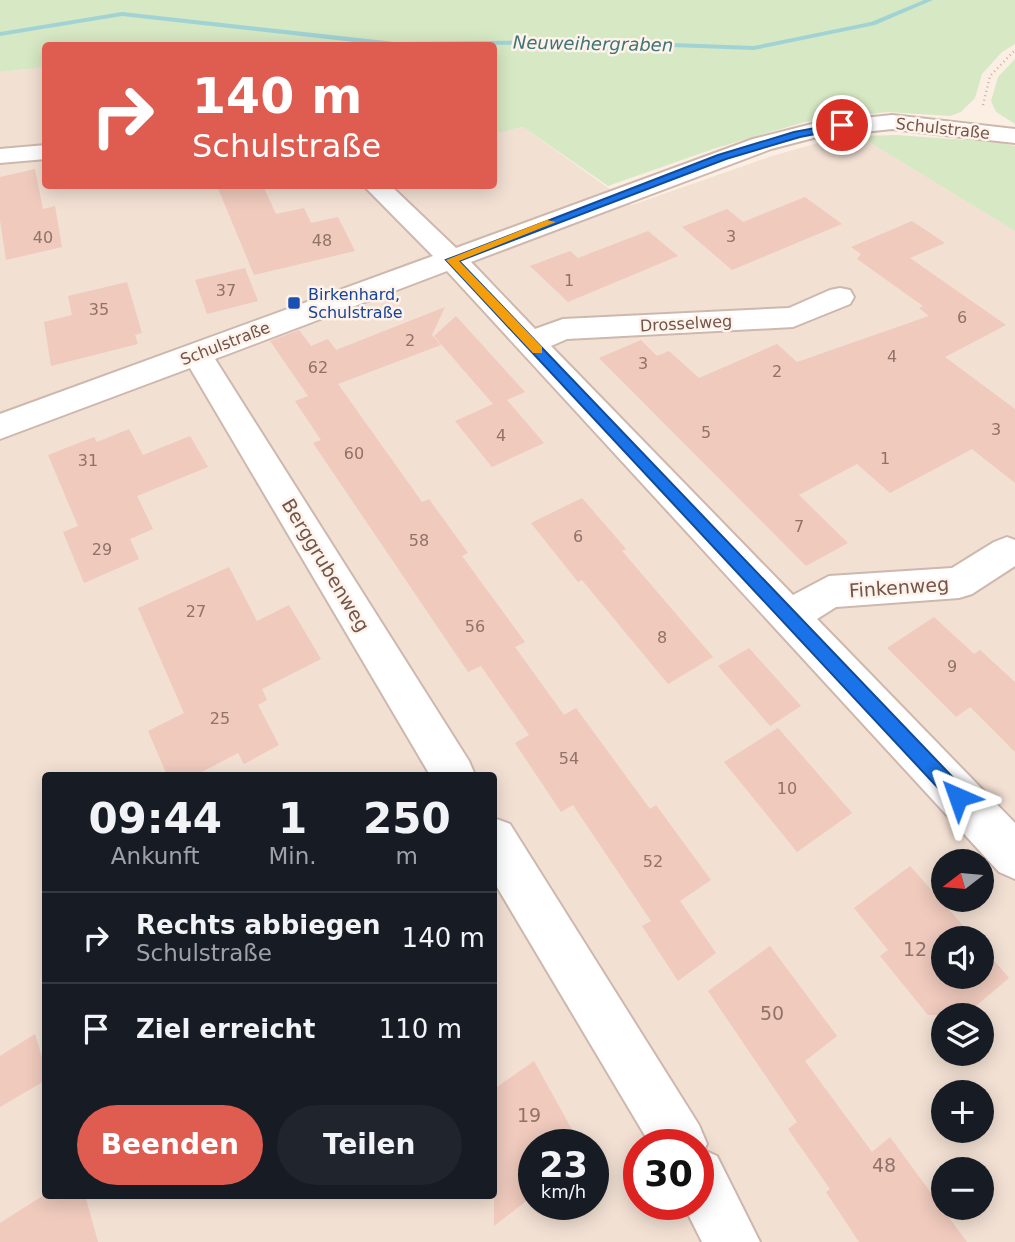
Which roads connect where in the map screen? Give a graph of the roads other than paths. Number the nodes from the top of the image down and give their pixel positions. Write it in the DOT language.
graph roads {
  1 [pos="1015,136"];
  2 [pos="42,152"];
  3 [pos="0,156"];
  4 [pos="380,189"];
  5 [pos="452,260"];
  6 [pos="840,297"];
  7 [pos="530,343"];
  8 [pos="197,354"];
  9 [pos="0,427"];
  10 [pos="1007,552"];
  11 [pos="789,617"];
  12 [pos="452,772"];
  13 [pos="497,844"];
  14 [pos="1015,856"];
  15 [pos="671,1129"];
  16 [pos="714,1207"];
  17 [pos="732,1242"];
  1 -- 5 [label="street, Schulstraße"];
  2 -- 3 [label="street"];
  4 -- 5 [label="street"];
  5 -- 7 [label="street"];
  5 -- 8 [label="street, Schulstraße"];
  6 -- 7 [label="street, Drosselweg"];
  7 -- 11 [label="street"];
  8 -- 9 [label="street, Schulstraße"];
  8 -- 12 [label="street, Berggrubenweg"];
  10 -- 11 [label="street, Finkenweg"];
  11 -- 14 [label="street"];
  13 -- 15 [label="street"];
  16 -- 17 [label="street"];
}
